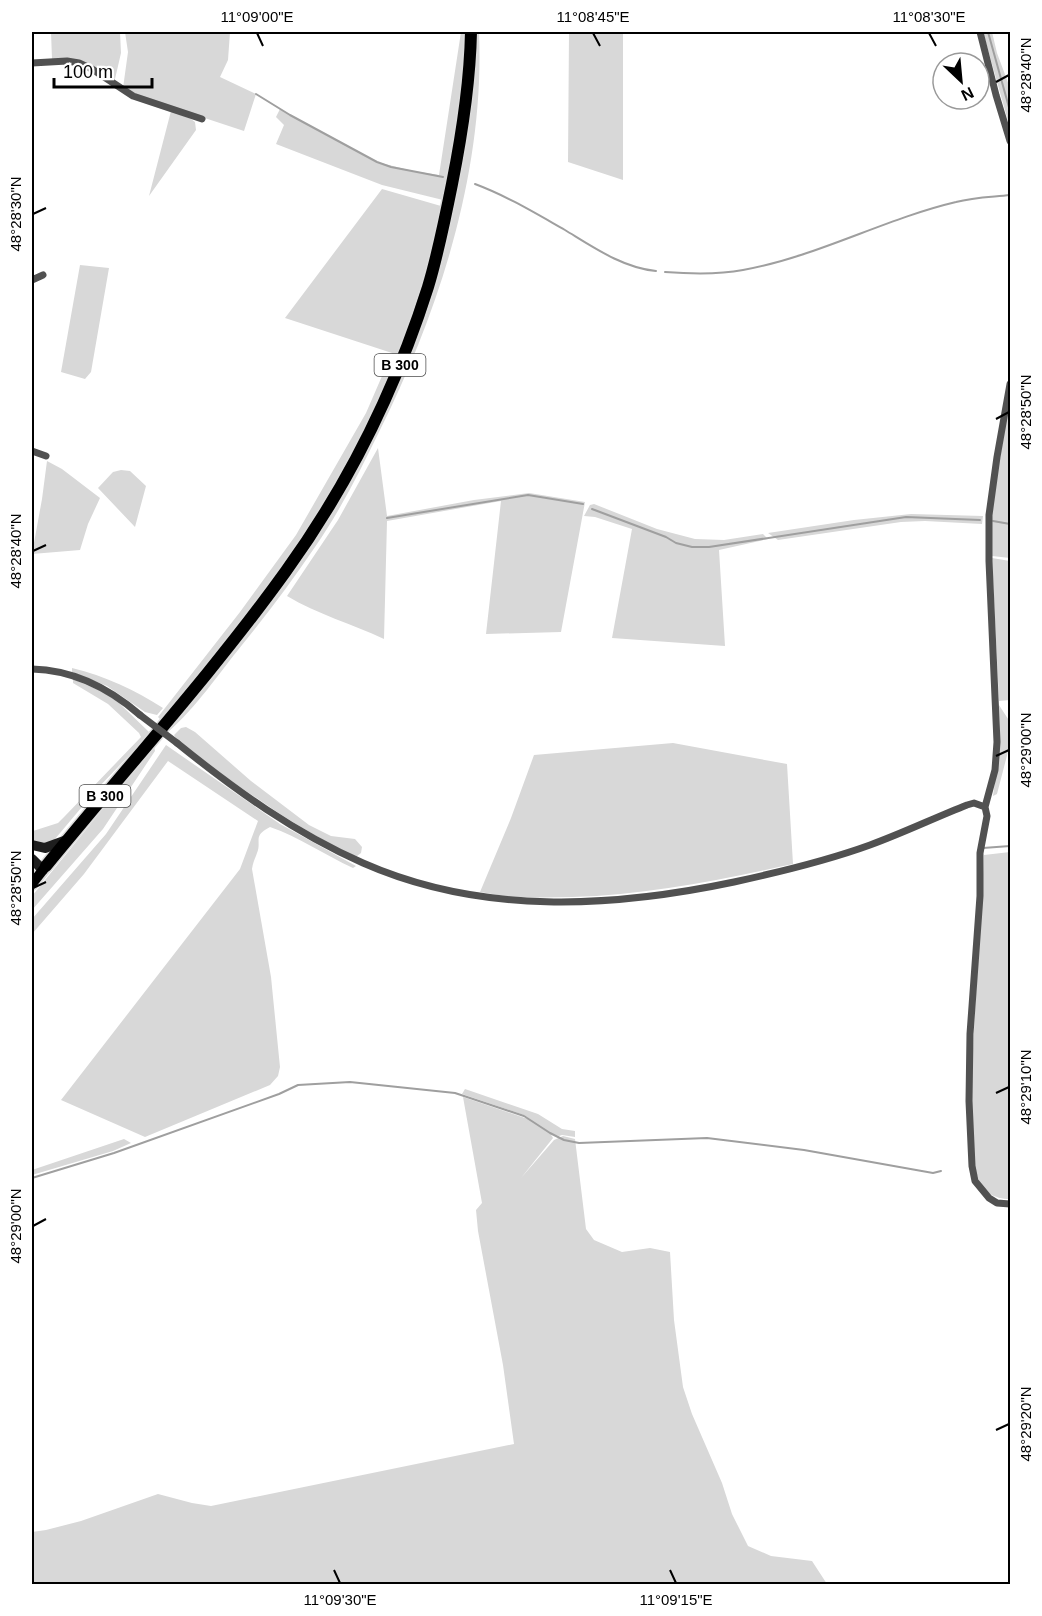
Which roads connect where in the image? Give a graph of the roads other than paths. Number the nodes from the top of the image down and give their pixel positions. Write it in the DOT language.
graph roads {
  1 [pos="471,32"];
  2 [pos="980,32"];
  3 [pos="32,63"];
  4 [pos="202,119"];
  5 [pos="1011,141"];
  6 [pos="43,275"];
  7 [pos="32,280"];
  8 [pos="1011,384"];
  9 [pos="32,451"];
  10 [pos="46,456"];
  11 [pos="32,669"];
  12 [pos="986,807"];
  13 [pos="67,840"];
  14 [pos="32,846"];
  15 [pos="32,859"];
  16 [pos="44,868"];
  17 [pos="32,884"];
  18 [pos="1011,1204"];
  1 -- 13 [label="highway, B 300"];
  2 -- 5 [label="street"];
  3 -- 4 [label="street"];
  6 -- 7 [label="street"];
  8 -- 12 [label="street"];
  9 -- 10 [label="street"];
  11 -- 12 [label="street, bridge"];
  12 -- 18 [label="street"];
  13 -- 14 [label="main road"];
  13 -- 16 [label="highway, B 300"];
  14 -- 16 [label="main road"];
  15 -- 16 [label="main road"];
  16 -- 17 [label="main road, B 300"];
}
